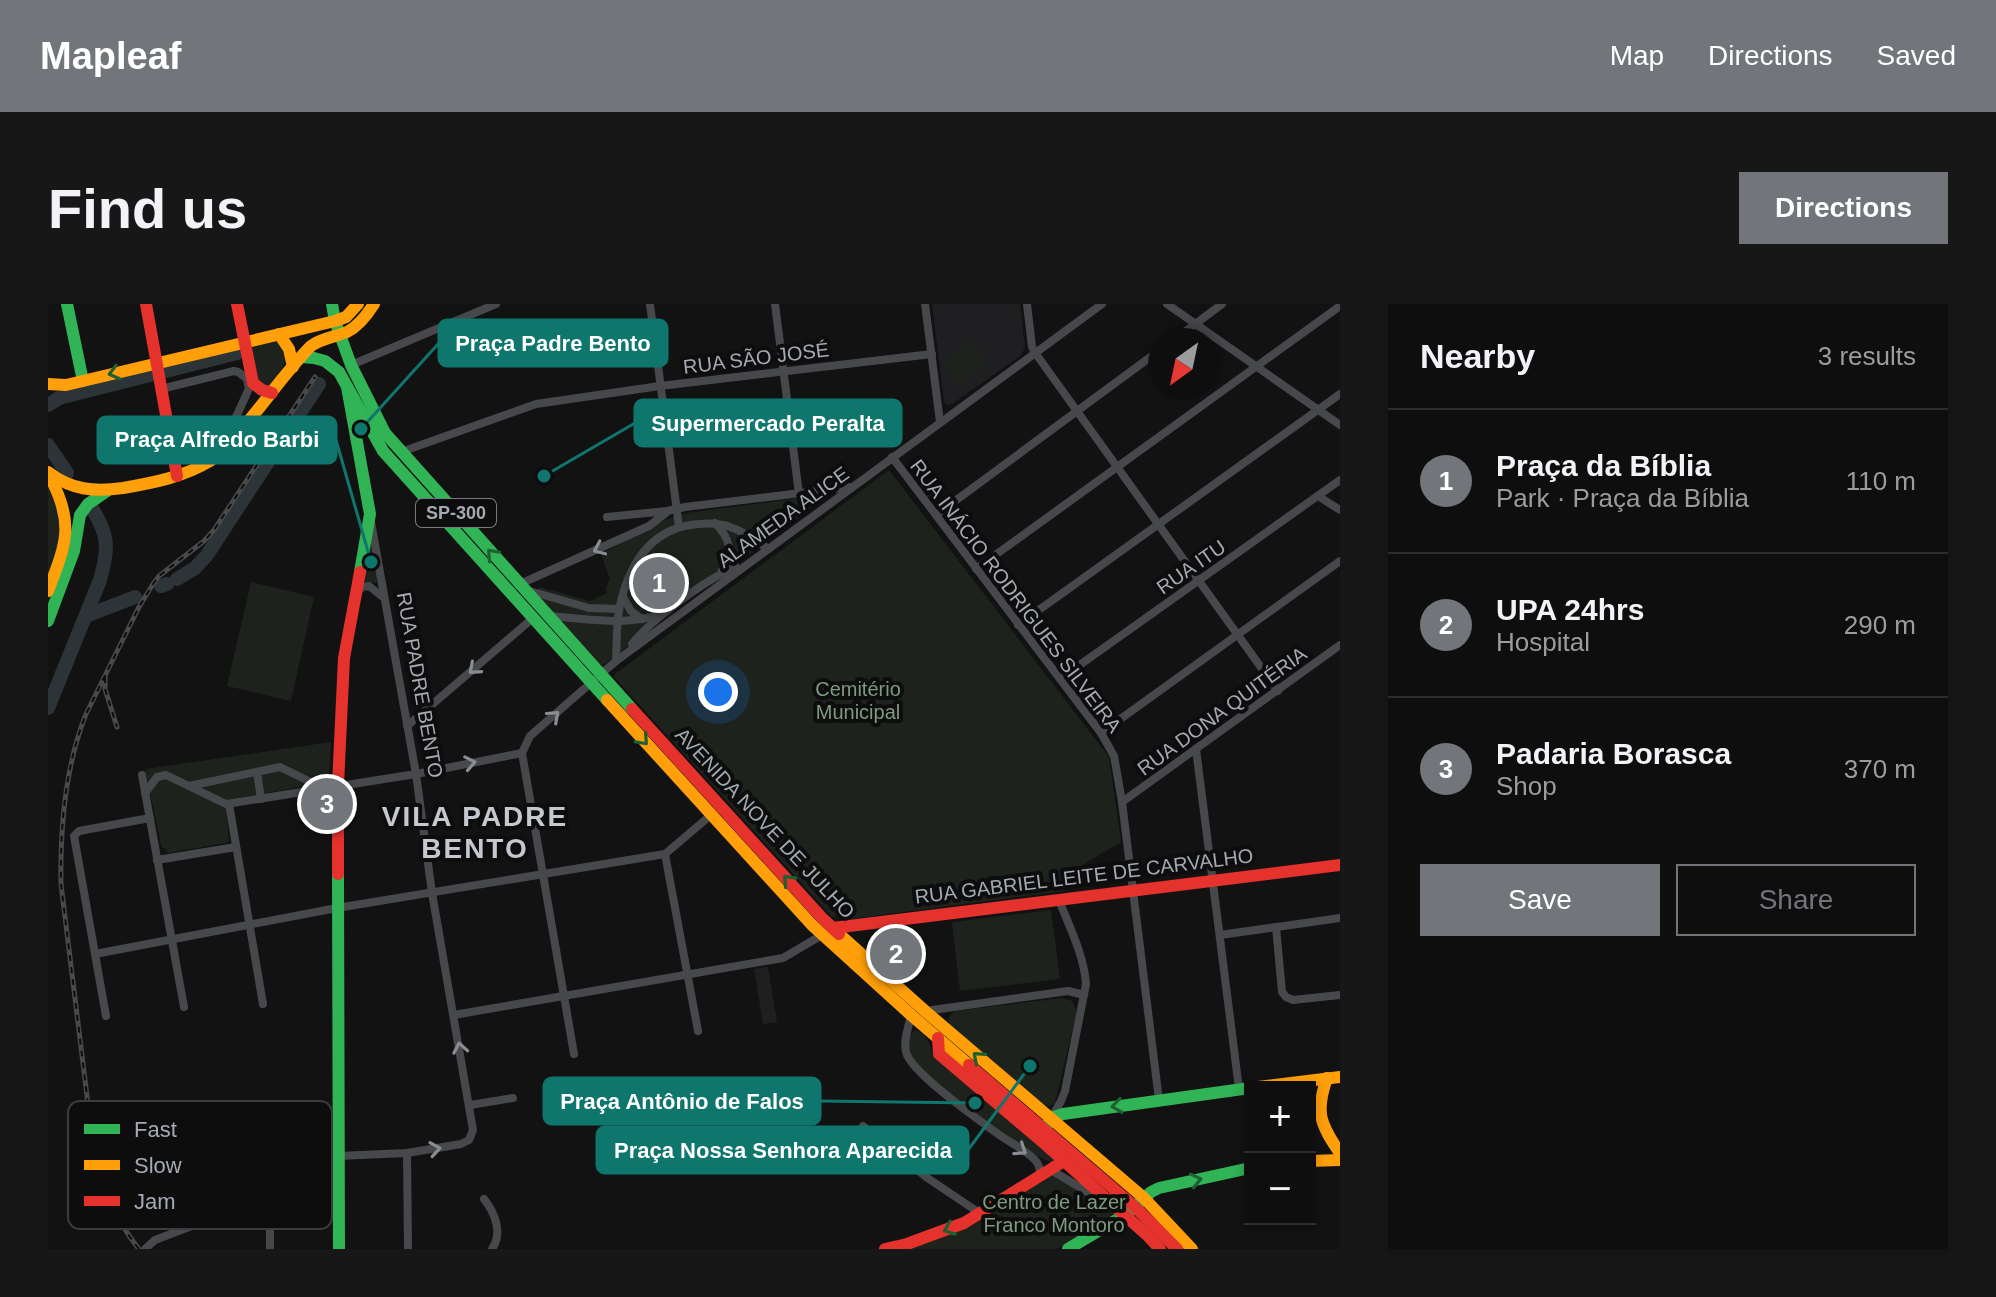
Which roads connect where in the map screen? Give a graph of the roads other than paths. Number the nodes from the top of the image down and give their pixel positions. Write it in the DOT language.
graph roads {
  1 [pos="67,304"];
  2 [pos="146,304"];
  3 [pos="237,304"];
  4 [pos="332,304"];
  5 [pos="358,304"];
  6 [pos="374,304"];
  7 [pos="496,304"];
  8 [pos="650,304"];
  9 [pos="775,304"];
  10 [pos="925,304"];
  11 [pos="1027,304"];
  12 [pos="1102,304"];
  13 [pos="1167,304"];
  14 [pos="1222,304"];
  15 [pos="1340,306"];
  16 [pos="1195,324"];
  17 [pos="337,327"];
  18 [pos="1190,328"];
  19 [pos="279,334"];
  20 [pos="245,342"];
  21 [pos="932,354"];
  22 [pos="1036,354"];
  23 [pos="1148,359"];
  24 [pos="297,362"];
  25 [pos="351,365"];
  26 [pos="1256,366"];
  27 [pos="784,371"];
  28 [pos="159,375"];
  29 [pos="83,381"];
  30 [pos="250,381"];
  31 [pos="48,384"];
  32 [pos="347,384"];
  33 [pos="66,385"];
  34 [pos="660,386"];
  35 [pos="48,392"];
  36 [pos="272,393"];
  37 [pos="1340,394"];
  38 [pos="1318,410"];
  39 [pos="1078,412"];
  40 [pos="940,422"];
  41 [pos="1340,425"];
  42 [pos="383,451"];
  43 [pos="401,452"];
  44 [pos="220,453"];
  45 [pos="359,457"];
  46 [pos="892,457"];
  47 [pos="1118,468"];
  48 [pos="48,473"];
  49 [pos="177,476"];
  50 [pos="1340,480"];
  51 [pos="851,487"];
  52 [pos="110,490"];
  53 [pos="799,494"];
  54 [pos="1318,496"];
  55 [pos="672,510"];
  56 [pos="1340,510"];
  57 [pos="370,514"];
  58 [pos="936,515"];
  59 [pos="607,517"];
  60 [pos="714,522"];
  61 [pos="1159,524"];
  62 [pos="679,527"];
  63 [pos="767,548"];
  64 [pos="1340,561"];
  65 [pos="744,565"];
  66 [pos="976,569"];
  67 [pos="719,574"];
  68 [pos="1200,581"];
  69 [pos="519,590"];
  70 [pos="48,591"];
  71 [pos="356,594"];
  72 [pos="622,596"];
  73 [pos="385,598"];
  74 [pos="572,604"];
  75 [pos="619,609"];
  76 [pos="668,611"];
  77 [pos="547,616"];
  78 [pos="567,617"];
  79 [pos="533,618"];
  80 [pos="642,619"];
  81 [pos="48,621"];
  82 [pos="618,621"];
  83 [pos="1018,625"];
  84 [pos="1238,635"];
  85 [pos="1340,645"];
  86 [pos="625,654"];
  87 [pos="616,661"];
  88 [pos="596,678"];
  89 [pos="1060,679"];
  90 [pos="1278,691"];
  91 [pos="407,726"];
  92 [pos="1101,733"];
  93 [pos="1196,749"];
  94 [pos="522,753"];
  95 [pos="257,772"];
  96 [pos="416,774"];
  97 [pos="142,775"];
  98 [pos="338,785"];
  99 [pos="189,786"];
  100 [pos="322,788"];
  101 [pos="145,793"];
  102 [pos="261,799"];
  103 [pos="1122,802"];
  104 [pos="229,804"];
  105 [pos="711,815"];
  106 [pos="150,818"];
  107 [pos="236,847"];
  108 [pos="665,854"];
  109 [pos="157,860"];
  110 [pos="1340,865"];
  111 [pos="544,874"];
  112 [pos="1213,881"];
  113 [pos="1133,891"];
  114 [pos="432,893"];
  115 [pos="1059,900"];
  116 [pos="337,908"];
  117 [pos="1340,918"];
  118 [pos="250,925"];
  119 [pos="1276,927"];
  120 [pos="827,931"];
  121 [pos="1220,935"];
  122 [pos="172,940"];
  123 [pos="95,954"];
  124 [pos="687,974"];
  125 [pos="1084,995"];
  126 [pos="1340,995"];
  127 [pos="564,996"];
  128 [pos="263,1004"];
  129 [pos="184,1007"];
  130 [pos="925,1011"];
  131 [pos="454,1015"];
  132 [pos="911,1015"];
  133 [pos="106,1016"];
  134 [pos="698,1031"];
  135 [pos="574,1054"];
  136 [pos="1333,1077"];
  137 [pos="1303,1081"];
  138 [pos="1244,1089"];
  139 [pos="513,1098"];
  140 [pos="1159,1100"];
  141 [pos="470,1105"];
  142 [pos="863,1126"];
  143 [pos="1045,1129"];
  144 [pos="407,1153"];
  145 [pos="1340,1153"];
  146 [pos="338,1156"];
  147 [pos="1340,1160"];
  148 [pos="1064,1161"];
  149 [pos="1316,1161"];
  150 [pos="1244,1169"];
  151 [pos="339,1170"];
  152 [pos="332,1173"];
  153 [pos="1046,1173"];
  154 [pos="484,1199"];
  155 [pos="1134,1207"];
  156 [pos="981,1214"];
  157 [pos="184,1229"];
  158 [pos="155,1240"];
  159 [pos="145,1249"];
  160 [pos="165,1249"];
  161 [pos="339,1249"];
  162 [pos="408,1249"];
  163 [pos="492,1249"];
  164 [pos="885,1249"];
  165 [pos="1068,1249"];
  166 [pos="1160,1249"];
  167 [pos="1177,1249"];
  168 [pos="1192,1249"];
  1 -- 29 [label="main road"];
  2 -- 28 [label="main road"];
  3 -- 20 [label="main road"];
  4 -- 17 [label="main road"];
  5 -- 17 [label="main road"];
  6 -- 17 [label="main road"];
  7 -- 25 [label="street"];
  8 -- 34 [label="street"];
  9 -- 27 [label="street"];
  10 -- 21 [label="street"];
  11 -- 22 [label="street"];
  12 -- 22 [label="street, ALAMEDA ALICE"];
  13 -- 16 [label="street"];
  14 -- 16 [label="street"];
  15 -- 26 [label="street"];
  16 -- 18 [label="street"];
  16 -- 26 [label="street"];
  17 -- 19 [label="main road"];
  17 -- 24 [label="main road"];
  17 -- 25 [label="main road, SP-300"];
  19 -- 20 [label="main road"];
  19 -- 24 [label="main road"];
  20 -- 28 [label="main road"];
  20 -- 30 [label="main road"];
  21 -- 27 [label="street, RUA SÃO JOSÉ"];
  21 -- 40 [label="street"];
  22 -- 39 [label="street"];
  22 -- 40 [label="street, ALAMEDA ALICE"];
  23 -- 39 [label="street"];
  24 -- 32 [label="main road, SP-300"];
  24 -- 36 [label="main road"];
  25 -- 43 [label="main road, SP-300"];
  26 -- 38 [label="street"];
  26 -- 47 [label="street"];
  27 -- 34 [label="street, RUA SÃO JOSÉ"];
  27 -- 53 [label="street"];
  28 -- 29 [label="main road, one-way"];
  28 -- 30 [label="street"];
  28 -- 49 [label="main road"];
  29 -- 33 [label="main road"];
  30 -- 36 [label="main road"];
  30 -- 44 [label="street"];
  31 -- 33 [label="main road"];
  32 -- 42 [label="main road, SP-300"];
  32 -- 45 [label="main road, RUA PADRE BENTO"];
  33 -- 35 [label="main road"];
  34 -- 43 [label="street, RUA SÃO JOSÉ"];
  34 -- 55 [label="street"];
  36 -- 44 [label="main road"];
  37 -- 38 [label="street"];
  38 -- 41 [label="street"];
  38 -- 61 [label="street"];
  39 -- 47 [label="street"];
  39 -- 58 [label="street"];
  40 -- 46 [label="street, ALAMEDA ALICE"];
  42 -- 43 [label="main road"];
  42 -- 45 [label="main road"];
  42 -- 69 [label="main road, SP-300"];
  69 -- 43 [label="main road, SP-300, one-way"];
  44 -- 49 [label="main road"];
  45 -- 57 [label="main road, RUA PADRE BENTO"];
  46 -- 51 [label="street, ALAMEDA ALICE"];
  46 -- 58 [label="street, RUA INÁCIO RODRIGUES SILVEIRA"];
  47 -- 61 [label="street"];
  47 -- 66 [label="street"];
  48 -- 52 [label="main road"];
  48 -- 70 [label="main road"];
  49 -- 52 [label="main road"];
  50 -- 54 [label="street, RUA ITU"];
  51 -- 53 [label="street"];
  51 -- 63 [label="street, ALAMEDA ALICE"];
  52 -- 81 [label="main road"];
  53 -- 55 [label="street"];
  54 -- 56 [label="street"];
  54 -- 68 [label="street, RUA ITU"];
  55 -- 59 [label="street"];
  55 -- 62 [label="street"];
  55 -- 69 [label="street, one-way"];
  57 -- 71 [label="main road"];
  57 -- 73 [label="street, RUA PADRE BENTO"];
  58 -- 66 [label="street, RUA INÁCIO RODRIGUES SILVEIRA"];
  60 -- 62 [label="street"];
  60 -- 63 [label="street"];
  60 -- 67 [label="street"];
  61 -- 68 [label="street"];
  61 -- 83 [label="street"];
  62 -- 72 [label="street"];
  63 -- 65 [label="street, ALAMEDA ALICE"];
  64 -- 84 [label="street"];
  65 -- 67 [label="street"];
  65 -- 86 [label="street, ALAMEDA ALICE"];
  66 -- 83 [label="street, RUA INÁCIO RODRIGUES SILVEIRA"];
  67 -- 76 [label="street"];
  68 -- 84 [label="street"];
  68 -- 89 [label="street, RUA ITU"];
  69 -- 74 [label="street"];
  69 -- 77 [label="main road"];
  69 -- 79 [label="main road, SP-300"];
  71 -- 73 [label="street"];
  71 -- 98 [label="main road"];
  72 -- 75 [label="street"];
  72 -- 80 [label="street"];
  73 -- 91 [label="street, RUA PADRE BENTO"];
  74 -- 75 [label="street"];
  74 -- 78 [label="street"];
  75 -- 82 [label="street"];
  76 -- 80 [label="street"];
  76 -- 86 [label="street"];
  77 -- 78 [label="street"];
  77 -- 88 [label="main road, SP-300"];
  78 -- 82 [label="street"];
  79 -- 88 [label="main road, SP-300"];
  79 -- 91 [label="street, one-way"];
  80 -- 82 [label="street"];
  82 -- 87 [label="street"];
  83 -- 89 [label="street, RUA INÁCIO RODRIGUES SILVEIRA"];
  84 -- 90 [label="street"];
  84 -- 92 [label="street"];
  85 -- 90 [label="street, RUA DONA QUITÉRIA"];
  86 -- 87 [label="street, ALAMEDA ALICE"];
  87 -- 88 [label="street, ALAMEDA ALICE"];
  94 -- 88 [label="street, ALAMEDA ALICE, one-way"];
  88 -- 105 [label="main road, AVENIDA NOVE DE JULHO / SP-300, one-way"];
  120 -- 88 [label="main road, AVENIDA NOVE DE JULHO / SP-300, one-way"];
  89 -- 92 [label="street, RUA INÁCIO RODRIGUES SILVEIRA"];
  90 -- 93 [label="street, RUA DONA QUITÉRIA"];
  91 -- 96 [label="street, RUA PADRE BENTO"];
  92 -- 103 [label="street, RUA INÁCIO RODRIGUES SILVEIRA"];
  93 -- 103 [label="street, RUA DONA QUITÉRIA"];
  93 -- 112 [label="street"];
  96 -- 94 [label="street, one-way"];
  94 -- 111 [label="street"];
  95 -- 99 [label="street"];
  95 -- 100 [label="street"];
  95 -- 102 [label="street"];
  96 -- 98 [label="street"];
  96 -- 114 [label="street, RUA PADRE BENTO"];
  97 -- 101 [label="street"];
  98 -- 100 [label="street"];
  98 -- 116 [label="main road"];
  99 -- 101 [label="street"];
  99 -- 104 [label="street"];
  100 -- 102 [label="street"];
  101 -- 106 [label="street"];
  102 -- 104 [label="street"];
  103 -- 113 [label="street, RUA INÁCIO RODRIGUES SILVEIRA"];
  104 -- 107 [label="street"];
  105 -- 108 [label="street"];
  105 -- 120 [label="main road, AVENIDA NOVE DE JULHO / SP-300"];
  106 -- 109 [label="street"];
  106 -- 123 [label="street"];
  107 -- 109 [label="street"];
  107 -- 118 [label="street"];
  108 -- 111 [label="street"];
  108 -- 124 [label="street"];
  109 -- 122 [label="street"];
  110 -- 112 [label="main road, RUA GABRIEL LEITE DE CARVALHO"];
  111 -- 114 [label="street"];
  111 -- 127 [label="street"];
  112 -- 113 [label="main road, RUA GABRIEL LEITE DE CARVALHO"];
  112 -- 121 [label="street"];
  113 -- 115 [label="main road, RUA GABRIEL LEITE DE CARVALHO"];
  113 -- 140 [label="street, RUA INÁCIO RODRIGUES SILVEIRA"];
  114 -- 116 [label="street"];
  114 -- 131 [label="street, RUA PADRE BENTO"];
  115 -- 120 [label="main road, RUA GABRIEL LEITE DE CARVALHO"];
  115 -- 125 [label="street"];
  116 -- 118 [label="street"];
  116 -- 146 [label="main road"];
  117 -- 119 [label="street"];
  118 -- 122 [label="street"];
  118 -- 128 [label="street"];
  119 -- 121 [label="street"];
  119 -- 126 [label="street"];
  120 -- 124 [label="street"];
  120 -- 130 [label="main road, AVENIDA NOVE DE JULHO / SP-300"];
  120 -- 132 [label="main road, AVENIDA NOVE DE JULHO / SP-300"];
  121 -- 138 [label="street"];
  122 -- 123 [label="street"];
  122 -- 129 [label="street"];
  123 -- 133 [label="street"];
  124 -- 127 [label="street"];
  124 -- 134 [label="street"];
  125 -- 130 [label="street"];
  125 -- 143 [label="street"];
  127 -- 131 [label="street"];
  127 -- 135 [label="street"];
  143 -- 130 [label="main road, AVENIDA NOVE DE JULHO / SP-300, one-way"];
  141 -- 131 [label="street, RUA PADRE BENTO, one-way"];
  132 -- 143 [label="main road, AVENIDA NOVE DE JULHO / SP-300"];
  132 -- 153 [label="street, one-way"];
  136 -- 137 [label="main road"];
  136 -- 145 [label="main road"];
  138 -- 140 [label="main road"];
  139 -- 141 [label="street"];
  140 -- 143 [label="main road, one-way"];
  144 -- 141 [label="street, RUA PADRE BENTO, one-way"];
  142 -- 156 [label="street"];
  143 -- 148 [label="main road"];
  143 -- 155 [label="main road, AVENIDA NOVE DE JULHO / SP-300"];
  144 -- 146 [label="street"];
  144 -- 162 [label="street"];
  146 -- 151 [label="main road"];
  147 -- 149 [label="main road"];
  148 -- 153 [label="main road"];
  148 -- 155 [label="main road"];
  155 -- 150 [label="main road, one-way"];
  151 -- 152 [label="street"];
  151 -- 161 [label="main road"];
  153 -- 155 [label="street"];
  153 -- 156 [label="main road"];
  154 -- 163 [label="street"];
  155 -- 165 [label="main road"];
  155 -- 166 [label="main road"];
  155 -- 167 [label="main road, AVENIDA NOVE DE JULHO / SP-300"];
  155 -- 168 [label="main road, AVENIDA NOVE DE JULHO / SP-300"];
  156 -- 164 [label="main road, one-way"];
  157 -- 158 [label="street"];
  158 -- 159 [label="street"];
  158 -- 160 [label="street"];
}
